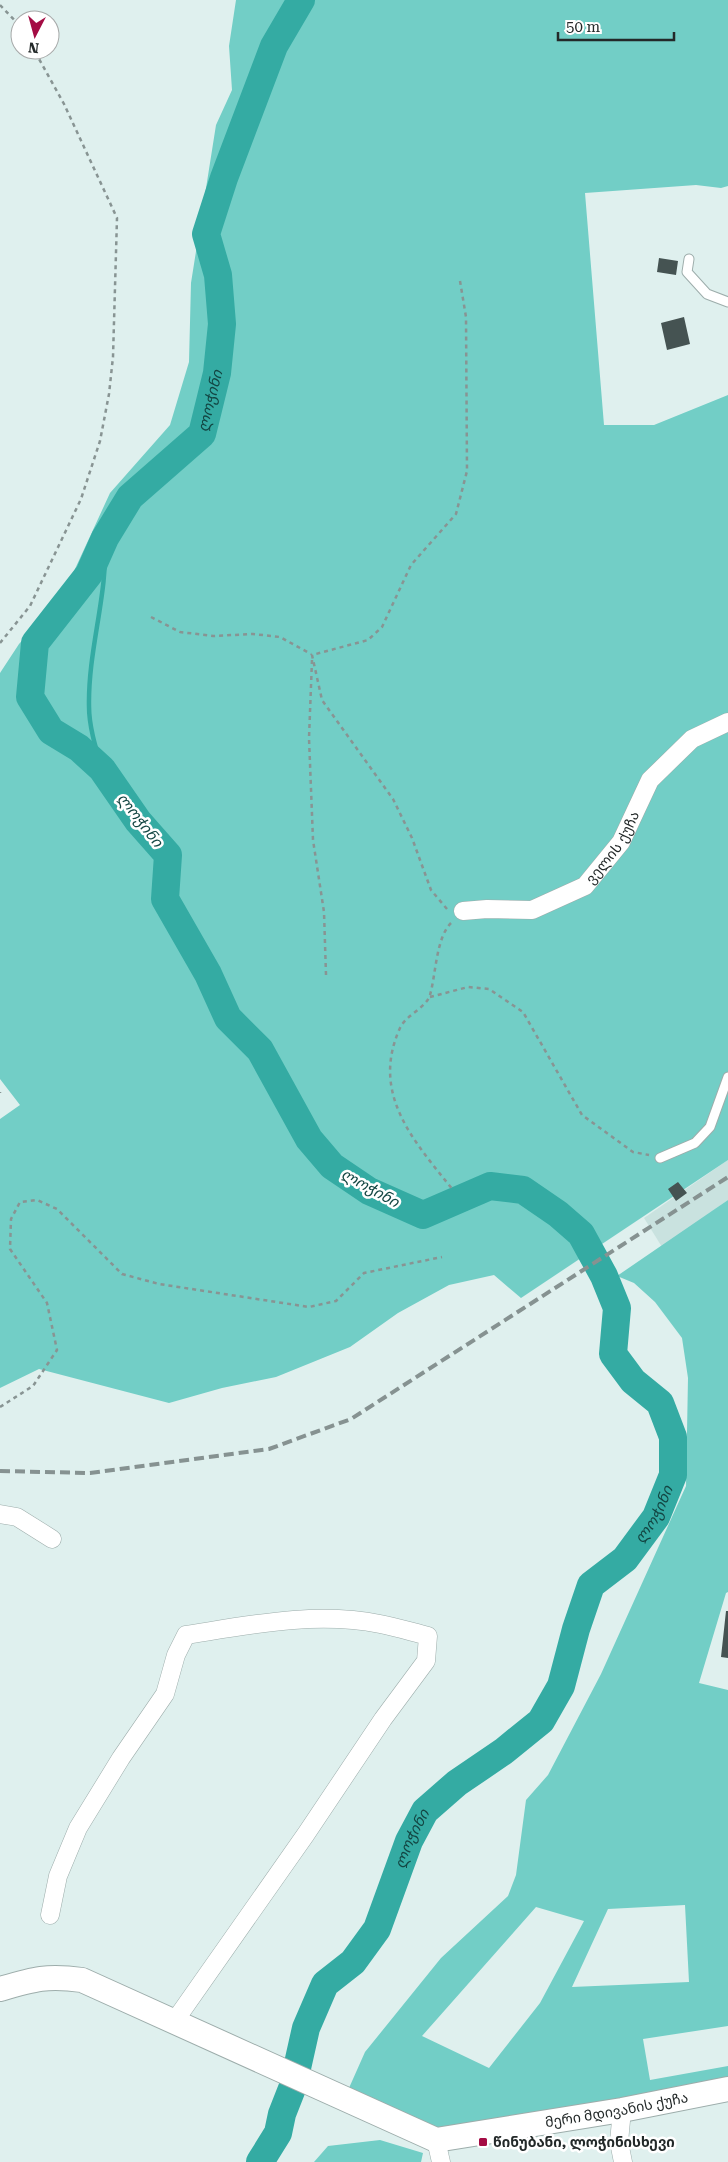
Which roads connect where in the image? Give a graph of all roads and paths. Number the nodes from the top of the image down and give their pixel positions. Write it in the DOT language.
graph roads {
  1 [pos="0,5"];
  2 [pos="10,16"];
  3 [pos="40,60"];
  4 [pos="689,259"];
  5 [pos="460,281"];
  6 [pos="728,302"];
  7 [pos="151,617"];
  8 [pos="0,643"];
  9 [pos="312,654"];
  10 [pos="728,722"];
  11 [pos="463,911"];
  12 [pos="326,975"];
  13 [pos="429,997"];
  14 [pos="728,1077"];
  15 [pos="660,1158"];
  16 [pos="453,1190"];
  17 [pos="442,1257"];
  18 [pos="0,1407"];
  19 [pos="0,1514"];
  20 [pos="52,1539"];
  21 [pos="50,1915"];
  22 [pos="0,1989"];
  23 [pos="174,2022"];
  24 [pos="728,2089"];
  25 [pos="622,2110"];
  26 [pos="439,2151"];
  27 [pos="623,2162"];
  1 -- 2 [label="path"];
  3 -- 8 [label="path"];
  4 -- 6 [label="lane"];
  5 -- 9 [label="path"];
  7 -- 9 [label="path"];
  9 -- 11 [label="path"];
  9 -- 12 [label="path"];
  10 -- 11 [label="street, ველის ქუჩა"];
  11 -- 13 [label="path"];
  13 -- 15 [label="path"];
  13 -- 16 [label="path"];
  14 -- 15 [label="lane"];
  17 -- 18 [label="path"];
  19 -- 20 [label="street"];
  21 -- 23 [label="street"];
  22 -- 23 [label="street, მერი მდივანის ქუჩა"];
  23 -- 26 [label="street, მერი მდივანის ქუჩა"];
  24 -- 25 [label="street, მერი მდივანის ქუჩა"];
  25 -- 26 [label="street, მერი მდივანის ქუჩა"];
  25 -- 27 [label="street"];
}
